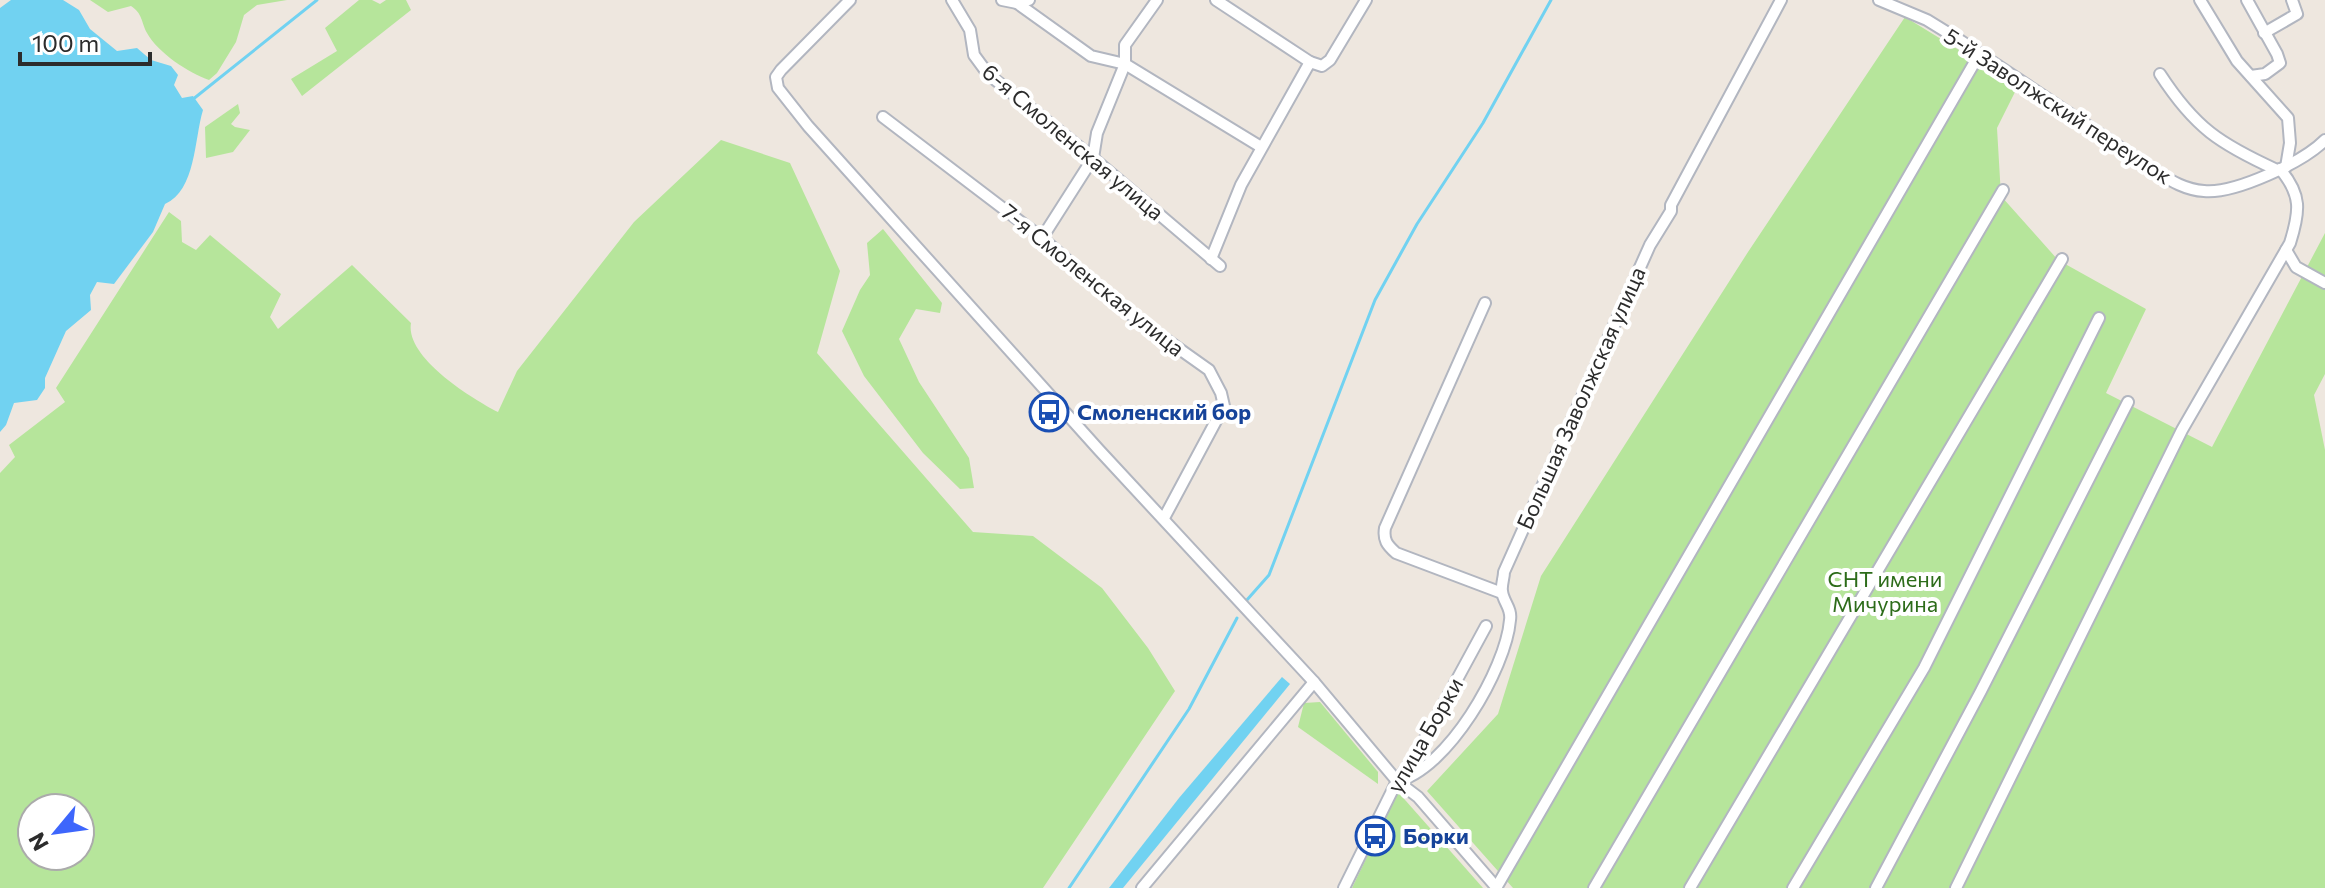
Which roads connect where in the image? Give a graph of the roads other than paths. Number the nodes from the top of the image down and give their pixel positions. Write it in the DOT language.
graph roads {
  1 [pos="850,0"];
  2 [pos="952,0"];
  3 [pos="1002,0"];
  4 [pos="1029,0"];
  5 [pos="1157,0"];
  6 [pos="1216,0"];
  7 [pos="1366,0"];
  8 [pos="1781,0"];
  9 [pos="1879,0"];
  10 [pos="2200,0"];
  11 [pos="2247,0"];
  12 [pos="2292,0"];
  13 [pos="1017,3"];
  14 [pos="2264,33"];
  15 [pos="1980,53"];
  16 [pos="1310,62"];
  17 [pos="1125,64"];
  18 [pos="2160,74"];
  19 [pos="2251,76"];
  20 [pos="883,117"];
  21 [pos="2325,140"];
  22 [pos="1261,147"];
  23 [pos="1093,158"];
  24 [pos="2281,169"];
  25 [pos="2003,190"];
  26 [pos="1042,238"];
  27 [pos="2286,250"];
  28 [pos="2062,259"];
  29 [pos="2325,283"];
  30 [pos="1485,303"];
  31 [pos="2099,318"];
  32 [pos="2128,402"];
  33 [pos="1164,518"];
  34 [pos="1502,593"];
  35 [pos="1486,626"];
  36 [pos="1314,682"];
  37 [pos="1397,781"];
  38 [pos="1142,888"];
  39 [pos="1344,888"];
  40 [pos="1497,888"];
  41 [pos="1594,888"];
  42 [pos="1690,888"];
  43 [pos="1793,888"];
  44 [pos="1876,888"];
  45 [pos="1956,888"];
  1 -- 33 [label="street"];
  2 -- 23 [label="street, 6-я Смоленская улица"];
  3 -- 13 [label="street"];
  4 -- 13 [label="street"];
  5 -- 17 [label="street"];
  6 -- 16 [label="street"];
  7 -- 16 [label="street"];
  8 -- 34 [label="street, Большая Заволжская улица"];
  9 -- 15 [label="street, 5-й Заволжский переулок"];
  10 -- 19 [label="street"];
  11 -- 14 [label="street"];
  12 -- 14 [label="street"];
  13 -- 17 [label="street"];
  14 -- 19 [label="street"];
  15 -- 24 [label="street, 5-й Заволжский переулок"];
  15 -- 40 [label="street"];
  16 -- 22 [label="street"];
  17 -- 22 [label="street"];
  17 -- 23 [label="street"];
  18 -- 24 [label="street"];
  19 -- 24 [label="street"];
  20 -- 26 [label="street, 7-я Смоленская улица"];
  21 -- 24 [label="street, 5-й Заволжский переулок"];
  22 -- 23 [label="street, 6-я Смоленская улица"];
  23 -- 26 [label="street"];
  24 -- 27 [label="street"];
  25 -- 41 [label="street"];
  26 -- 33 [label="street, 7-я Смоленская улица"];
  27 -- 29 [label="street"];
  27 -- 45 [label="street"];
  28 -- 42 [label="street"];
  30 -- 34 [label="street"];
  31 -- 43 [label="street"];
  32 -- 44 [label="street"];
  33 -- 36 [label="street"];
  34 -- 37 [label="street, Большая Заволжская улица"];
  35 -- 37 [label="street, улица Борки"];
  36 -- 37 [label="street"];
  36 -- 38 [label="street"];
  37 -- 39 [label="street, улица Борки"];
  37 -- 40 [label="street"];
}
